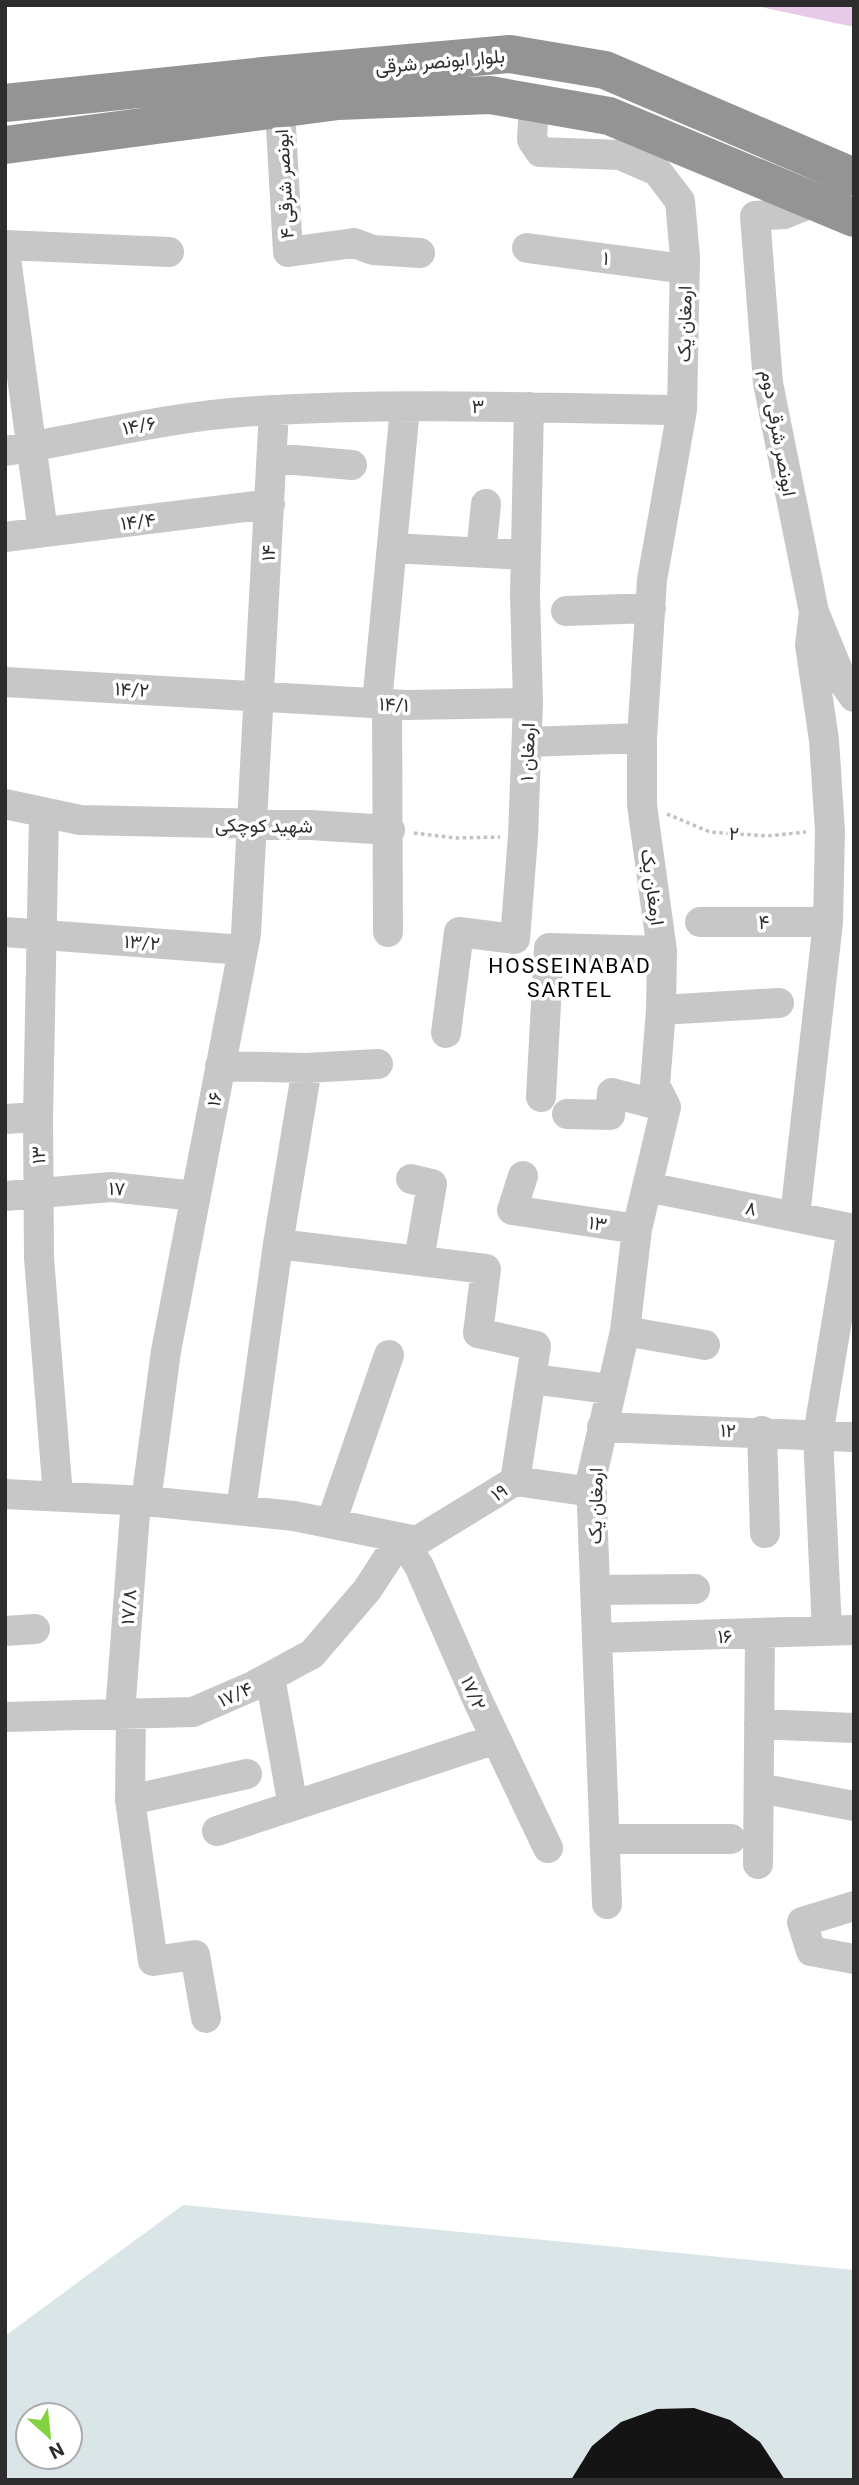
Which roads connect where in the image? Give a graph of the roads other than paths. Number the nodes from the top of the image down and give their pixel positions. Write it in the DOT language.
graph roads {
  1 [pos="534,101"];
  2 [pos="5,103"];
  3 [pos="280,108"];
  4 [pos="5,145"];
  5 [pos="854,177"];
  6 [pos="811,203"];
  7 [pos="854,218"];
  8 [pos="5,245"];
  9 [pos="527,248"];
  10 [pos="5,251"];
  11 [pos="170,252"];
  12 [pos="420,253"];
  13 [pos="685,269"];
  14 [pos="529,407"];
  15 [pos="405,408"];
  16 [pos="274,410"];
  17 [pos="682,410"];
  18 [pos="18,449"];
  19 [pos="272,458"];
  20 [pos="352,465"];
  21 [pos="270,504"];
  22 [pos="486,504"];
  23 [pos="43,532"];
  24 [pos="5,537"];
  25 [pos="392,548"];
  26 [pos="481,553"];
  27 [pos="526,555"];
  28 [pos="651,608"];
  29 [pos="566,611"];
  30 [pos="814,612"];
  31 [pos="5,682"];
  32 [pos="850,684"];
  33 [pos="260,695"];
  34 [pos="382,703"];
  35 [pos="528,703"];
  36 [pos="642,738"];
  37 [pos="527,742"];
  38 [pos="5,804"];
  39 [pos="44,814"];
  40 [pos="253,825"];
  41 [pos="390,830"];
  42 [pos="700,922"];
  43 [pos="828,922"];
  44 [pos="5,932"];
  45 [pos="388,932"];
  46 [pos="41,934"];
  47 [pos="243,950"];
  48 [pos="662,951"];
  49 [pos="779,1003"];
  50 [pos="661,1010"];
  51 [pos="446,1033"];
  52 [pos="378,1064"];
  53 [pos="220,1066"];
  54 [pos="307,1068"];
  55 [pos="541,1097"];
  56 [pos="666,1107"];
  57 [pos="568,1114"];
  58 [pos="38,1117"];
  59 [pos="5,1119"];
  60 [pos="523,1176"];
  61 [pos="411,1179"];
  62 [pos="647,1187"];
  63 [pos="39,1193"];
  64 [pos="5,1196"];
  65 [pos="195,1196"];
  66 [pos="795,1216"];
  67 [pos="637,1229"];
  68 [pos="853,1229"];
  69 [pos="278,1244"];
  70 [pos="419,1260"];
  71 [pos="625,1331"];
  72 [pos="705,1345"];
  73 [pos="389,1355"];
  74 [pos="532,1379"];
  75 [pos="610,1389"];
  76 [pos="602,1427"];
  77 [pos="762,1431"];
  78 [pos="818,1434"];
  79 [pos="854,1437"];
  80 [pos="515,1481"];
  81 [pos="592,1492"];
  82 [pos="5,1494"];
  83 [pos="58,1496"];
  84 [pos="141,1500"];
  85 [pos="241,1510"];
  86 [pos="331,1523"];
  87 [pos="765,1533"];
  88 [pos="409,1539"];
  89 [pos="695,1589"];
  90 [pos="595,1590"];
  91 [pos="35,1629"];
  92 [pos="5,1631"];
  93 [pos="841,1631"];
  94 [pos="760,1634"];
  95 [pos="597,1638"];
  96 [pos="270,1677"];
  97 [pos="125,1713"];
  98 [pos="5,1717"];
  99 [pos="759,1724"];
  100 [pos="854,1728"];
  101 [pos="496,1739"];
  102 [pos="247,1774"];
  103 [pos="759,1788"];
  104 [pos="130,1800"];
  105 [pos="292,1806"];
  106 [pos="854,1806"];
  107 [pos="217,1831"];
  108 [pos="605,1839"];
  109 [pos="731,1839"];
  110 [pos="548,1848"];
  111 [pos="758,1864"];
  112 [pos="607,1904"];
  113 [pos="854,1906"];
  114 [pos="854,1959"];
  115 [pos="206,2018"];
  1 -- 3 [label="highway, بلوار ابونصر شرقی"];
  1 -- 6 [label="highway, بلوار ابونصر شرقی"];
  1 -- 13 [label="street, ارمغان یک"];
  2 -- 5 [label="highway, بلوار ابونصر شرقی"];
  3 -- 4 [label="highway, بلوار ابونصر شرقی"];
  3 -- 12 [label="street, ابونصر شرقی ۴"];
  6 -- 7 [label="highway, بلوار ابونصر شرقی"];
  6 -- 30 [label="street, ابونصر شرقی دوم"];
  8 -- 11 [label="street"];
  9 -- 13 [label="street, ۱"];
  10 -- 18 [label="street"];
  13 -- 17 [label="street, ارمغان یک"];
  14 -- 15 [label="street, ۳"];
  14 -- 17 [label="street, ۳"];
  14 -- 27 [label="street, ارمغان ۱"];
  15 -- 16 [label="street, ۳"];
  15 -- 25 [label="street"];
  16 -- 18 [label="street, ۱۴/۶"];
  16 -- 19 [label="street, ۱۴"];
  17 -- 28 [label="street, ارمغان یک"];
  18 -- 23 [label="street"];
  19 -- 20 [label="street"];
  19 -- 21 [label="street, ۱۴"];
  21 -- 23 [label="street, ۱۴/۴"];
  21 -- 33 [label="street, ۱۴"];
  22 -- 26 [label="street"];
  23 -- 24 [label="street, ۱۴/۴"];
  25 -- 26 [label="street"];
  25 -- 34 [label="street"];
  26 -- 27 [label="street"];
  27 -- 35 [label="street, ارمغان ۱"];
  28 -- 29 [label="street"];
  28 -- 36 [label="street, ارمغان یک"];
  30 -- 32 [label="street, ابونصر شرقی دوم"];
  30 -- 43 [label="street"];
  31 -- 33 [label="street, ۱۴/۲"];
  33 -- 34 [label="street, ۱۴/۱"];
  33 -- 40 [label="street, ۱۶"];
  34 -- 35 [label="street, ۱۴/۱"];
  34 -- 41 [label="street"];
  35 -- 37 [label="street, ارمغان ۱"];
  36 -- 37 [label="street"];
  36 -- 48 [label="street, ارمغان یک"];
  37 -- 51 [label="street, ارمغان ۱"];
  38 -- 39 [label="street, شهید کوچکی"];
  39 -- 40 [label="street, شهید کوچکی"];
  39 -- 46 [label="street, ۱۳"];
  40 -- 41 [label="street, شهید کوچکی"];
  40 -- 47 [label="street, ۱۶"];
  41 -- 45 [label="street"];
  42 -- 43 [label="street, ۴"];
  43 -- 66 [label="street"];
  44 -- 46 [label="street, ۱۳/۲"];
  46 -- 47 [label="street, ۱۳/۲"];
  46 -- 58 [label="street, ۱۳"];
  47 -- 53 [label="street, ۱۶"];
  48 -- 50 [label="street, ارمغان یک"];
  48 -- 55 [label="street"];
  49 -- 50 [label="street"];
  50 -- 56 [label="street, ارمغان یک"];
  52 -- 54 [label="street"];
  53 -- 54 [label="street"];
  53 -- 65 [label="street, ۱۶"];
  54 -- 69 [label="street"];
  56 -- 57 [label="street"];
  56 -- 62 [label="street, ارمغان یک"];
  58 -- 59 [label="street"];
  58 -- 63 [label="street, ۱۳"];
  60 -- 67 [label="street, ۱۳"];
  61 -- 70 [label="street"];
  62 -- 66 [label="street, ۸"];
  62 -- 67 [label="street, ارمغان یک"];
  63 -- 64 [label="street, ۱۷"];
  63 -- 65 [label="street, ۱۷"];
  63 -- 83 [label="street, ۱۳"];
  65 -- 84 [label="street, ۱۶"];
  66 -- 68 [label="street, ۸"];
  67 -- 71 [label="street, ارمغان یک"];
  68 -- 78 [label="street"];
  69 -- 70 [label="street"];
  69 -- 85 [label="street"];
  70 -- 74 [label="street"];
  71 -- 72 [label="street"];
  71 -- 75 [label="street, ارمغان یک"];
  73 -- 86 [label="street"];
  74 -- 75 [label="street"];
  74 -- 80 [label="street"];
  75 -- 76 [label="street, ارمغان یک"];
  76 -- 77 [label="street, ۱۲"];
  76 -- 81 [label="street, ارمغان یک"];
  77 -- 78 [label="street, ۱۲"];
  77 -- 87 [label="street"];
  78 -- 79 [label="street, ۱۲"];
  78 -- 93 [label="street"];
  80 -- 81 [label="street, ۱۹"];
  80 -- 88 [label="street, ۱۹"];
  81 -- 90 [label="street, ارمغان یک"];
  82 -- 83 [label="street"];
  83 -- 84 [label="street"];
  84 -- 85 [label="street"];
  84 -- 97 [label="street, ۱۷/۸"];
  85 -- 86 [label="street"];
  86 -- 88 [label="street"];
  88 -- 96 [label="street, ۱۷/۴"];
  88 -- 101 [label="street, ۱۷/۲"];
  89 -- 90 [label="street"];
  90 -- 95 [label="street, ارمغان یک"];
  91 -- 92 [label="street"];
  93 -- 94 [label="street, ۱۶"];
  94 -- 95 [label="street, ۱۶"];
  94 -- 99 [label="street"];
  95 -- 108 [label="street, ارمغان یک"];
  96 -- 97 [label="street, ۱۷/۴"];
  96 -- 105 [label="street"];
  97 -- 98 [label="street, ۱۷/۴"];
  97 -- 104 [label="street, ۱۷/۸"];
  99 -- 100 [label="street"];
  99 -- 103 [label="street"];
  101 -- 105 [label="street"];
  101 -- 110 [label="street, ۱۷/۲"];
  102 -- 104 [label="street"];
  103 -- 106 [label="street"];
  103 -- 111 [label="street"];
  104 -- 115 [label="street, ۱۷/۸"];
  105 -- 107 [label="street"];
  108 -- 109 [label="street"];
  108 -- 112 [label="street, ارمغان یک"];
  113 -- 114 [label="street"];
}
